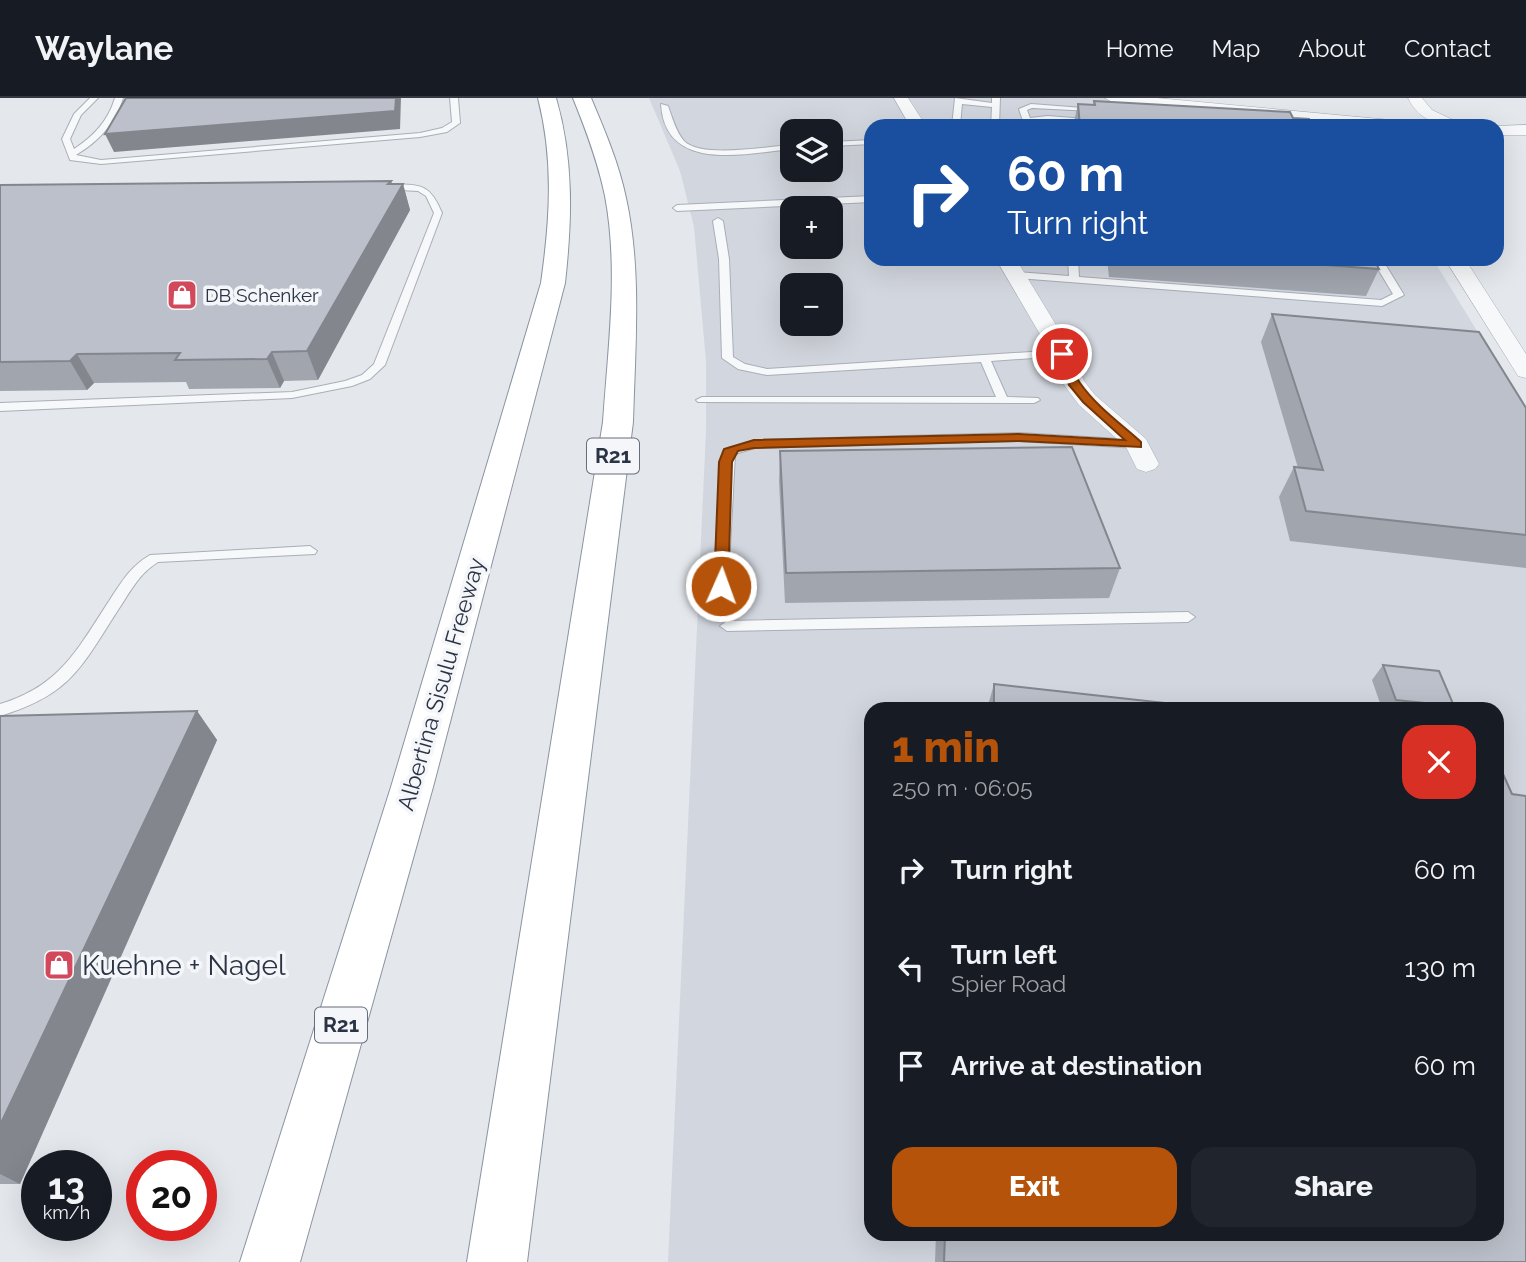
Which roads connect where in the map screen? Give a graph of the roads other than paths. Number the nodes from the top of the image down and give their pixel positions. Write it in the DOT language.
graph roads {
  1 [pos="94,98"];
  2 [pos="119,98"];
  3 [pos="454,98"];
  4 [pos="547,98"];
  5 [pos="582,98"];
  6 [pos="901,98"];
  7 [pos="1118,98"];
  8 [pos="1201,98"];
  9 [pos="959,100"];
  10 [pos="996,102"];
  11 [pos="1226,105"];
  12 [pos="664,106"];
  13 [pos="1096,110"];
  14 [pos="1403,113"];
  15 [pos="1306,117"];
  16 [pos="914,119"];
  17 [pos="957,119"];
  18 [pos="1025,119"];
  19 [pos="1044,119"];
  20 [pos="1067,119"];
  21 [pos="1326,119"];
  22 [pos="1331,119"];
  23 [pos="1360,119"];
  24 [pos="1440,119"];
  25 [pos="1504,130"];
  26 [pos="1526,130"];
  27 [pos="864,142"];
  28 [pos="843,143"];
  29 [pos="780,148"];
  30 [pos="71,154"];
  31 [pos="369,187"];
  32 [pos="864,199"];
  33 [pos="677,208"];
  34 [pos="718,221"];
  35 [pos="1073,266"];
  36 [pos="1381,266"];
  37 [pos="1459,266"];
  38 [pos="1012,267"];
  39 [pos="1074,280"];
  40 [pos="1062,354"];
  41 [pos="985,359"];
  42 [pos="1526,371"];
  43 [pos="702,400"];
  44 [pos="1003,400"];
  45 [pos="1034,400"];
  46 [pos="0,408"];
  47 [pos="1142,454"];
  48 [pos="310,551"];
  49 [pos="721,586"];
  50 [pos="1188,617"];
  51 [pos="727,626"];
  52 [pos="0,710"];
  53 [pos="271,1262"];
  54 [pos="497,1262"];
  1 -- 30 [label="lane"];
  2 -- 30 [label="lane"];
  3 -- 30 [label="lane"];
  4 -- 53 [label="highway, Albertina Sisulu Freeway / R21"];
  5 -- 54 [label="highway, R21"];
  6 -- 16 [label="street"];
  7 -- 11 [label="street"];
  8 -- 11 [label="street"];
  9 -- 10 [label="lane"];
  9 -- 17 [label="lane"];
  11 -- 15 [label="street"];
  11 -- 22 [label="street"];
  12 -- 29 [label="lane"];
  13 -- 18 [label="lane"];
  14 -- 15 [label="street"];
  14 -- 23 [label="street"];
  14 -- 24 [label="street"];
  15 -- 21 [label="street"];
  19 -- 20 [label="lane"];
  25 -- 26 [label="street"];
  27 -- 28 [label="lane"];
  31 -- 46 [label="lane"];
  32 -- 33 [label="lane"];
  34 -- 41 [label="lane"];
  35 -- 39 [label="lane"];
  36 -- 39 [label="lane"];
  37 -- 42 [label="street"];
  38 -- 39 [label="lane"];
  38 -- 40 [label="street"];
  40 -- 41 [label="lane"];
  40 -- 47 [label="street"];
  41 -- 44 [label="lane"];
  43 -- 44 [label="lane"];
  44 -- 45 [label="lane"];
  47 -- 49 [label="lane"];
  48 -- 52 [label="lane"];
  50 -- 51 [label="lane"];
}
